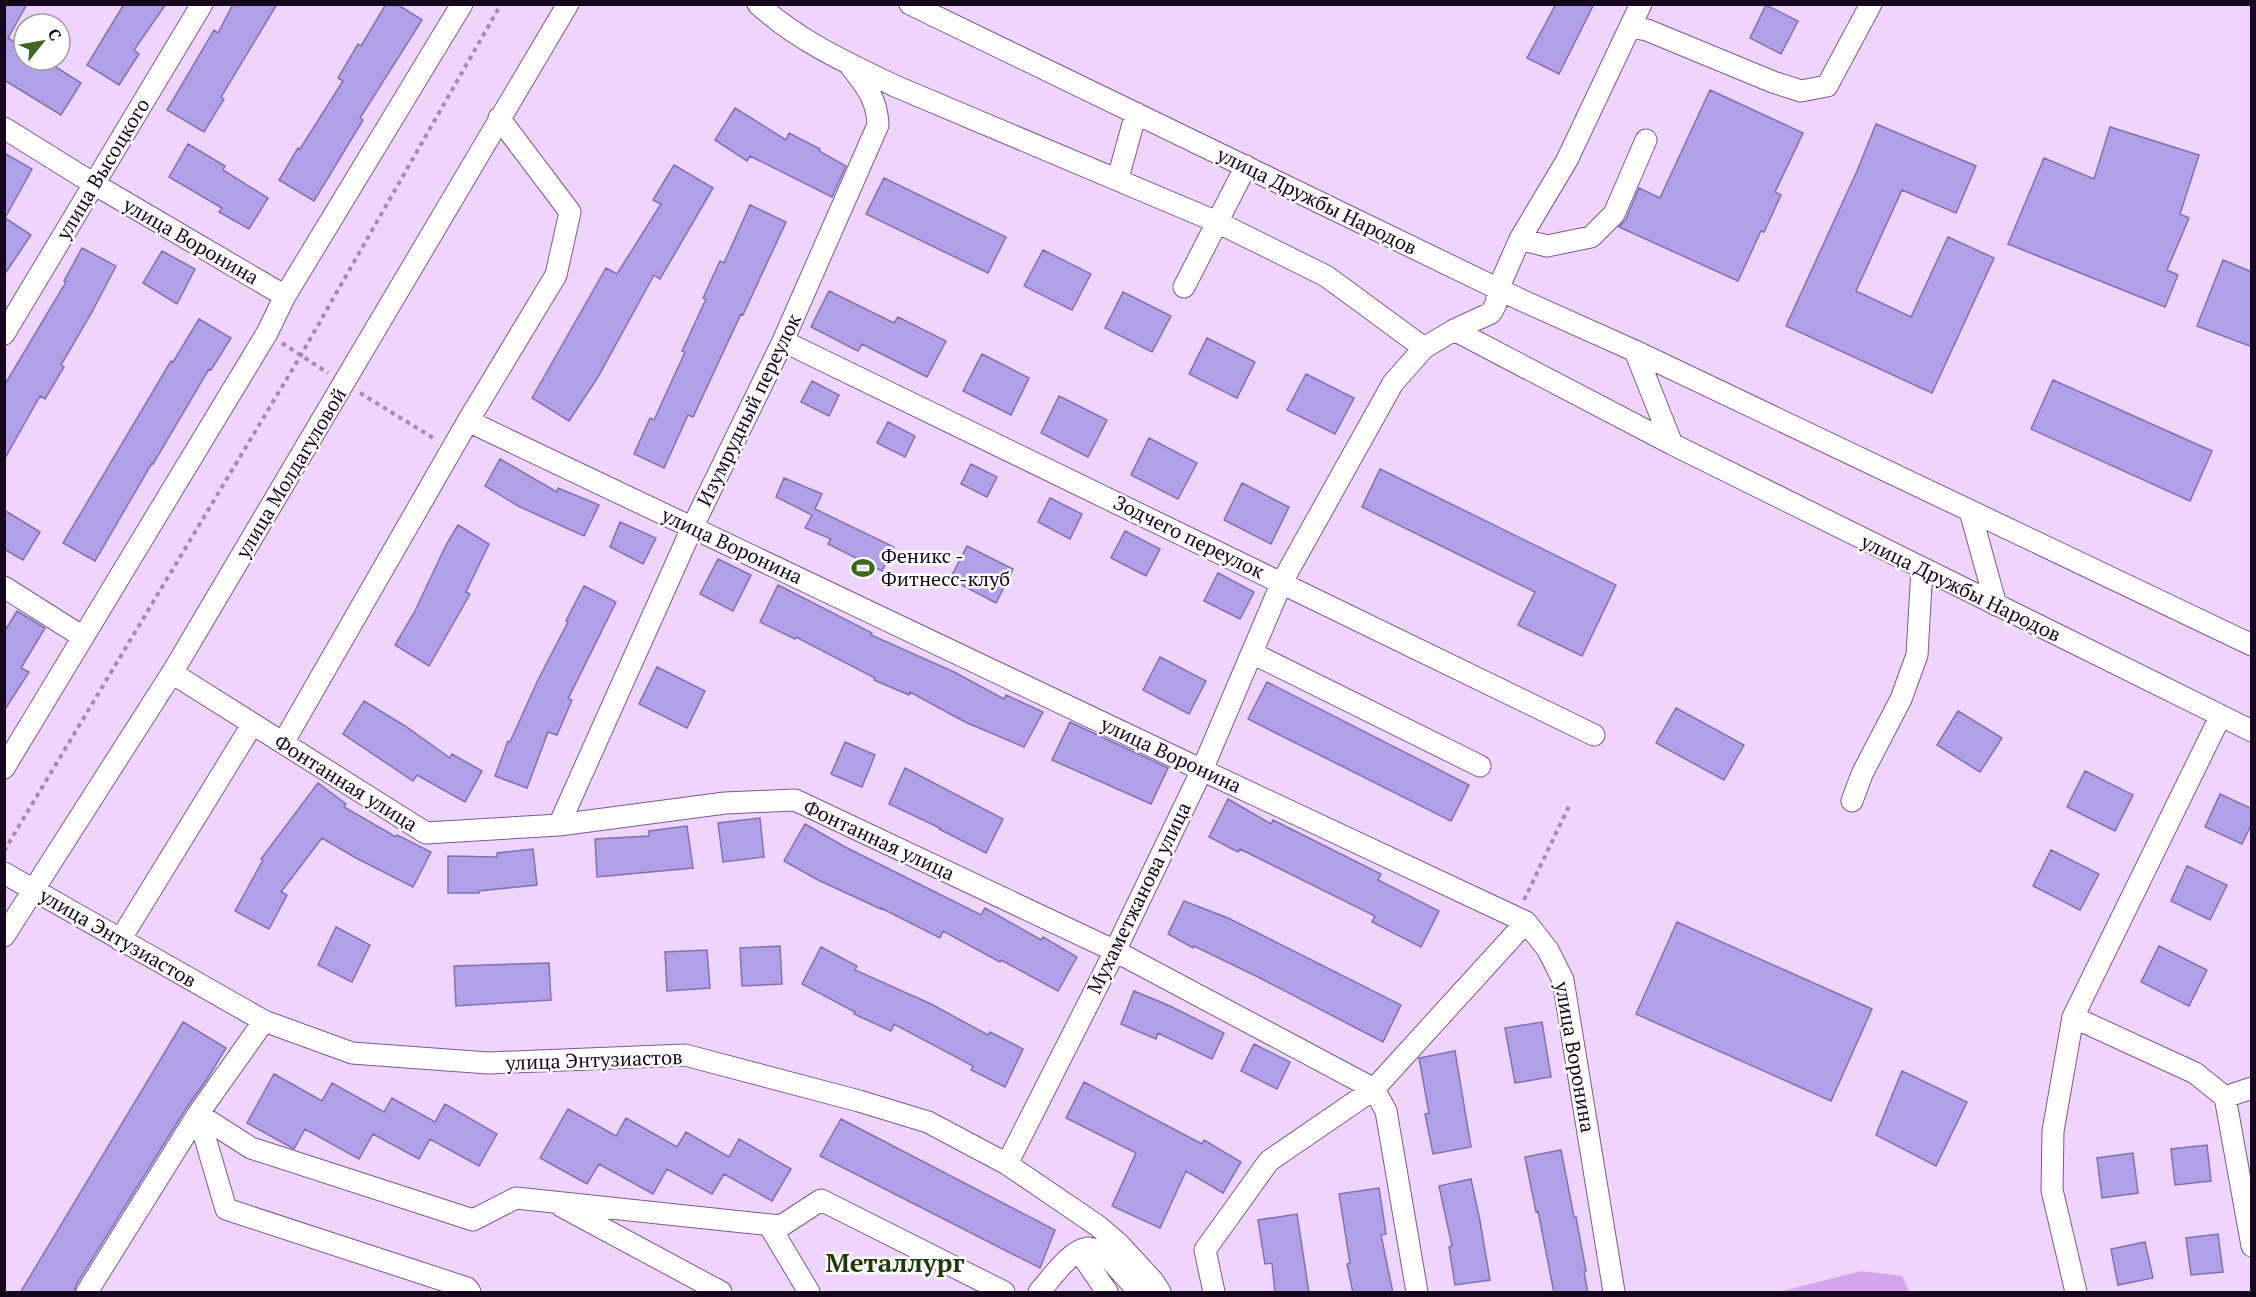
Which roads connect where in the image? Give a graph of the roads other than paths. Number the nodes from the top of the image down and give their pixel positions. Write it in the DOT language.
graph roads {
  1 [pos="202,4"];
  2 [pos="462,4"];
  3 [pos="568,4"];
  4 [pos="758,4"];
  5 [pos="910,4"];
  6 [pos="1641,4"];
  7 [pos="1871,4"];
  8 [pos="1630,27"];
  9 [pos="848,63"];
  10 [pos="1136,113"];
  11 [pos="499,118"];
  12 [pos="4,128"];
  13 [pos="1646,140"];
  14 [pos="1246,166"];
  15 [pos="1118,178"];
  16 [pos="94,184"];
  17 [pos="1217,222"];
  18 [pos="1520,239"];
  19 [pos="1184,287"];
  20 [pos="1498,289"];
  21 [pos="285,296"];
  22 [pos="1454,330"];
  23 [pos="4,334"];
  24 [pos="783,341"];
  25 [pos="1424,348"];
  26 [pos="1635,351"];
  27 [pos="468,421"];
  28 [pos="1672,444"];
  29 [pos="1970,511"];
  30 [pos="692,528"];
  31 [pos="1922,568"];
  32 [pos="1282,582"];
  33 [pos="4,587"];
  34 [pos="1996,605"];
  35 [pos="83,638"];
  36 [pos="2252,645"];
  37 [pos="1252,653"];
  38 [pos="172,673"];
  39 [pos="2220,717"];
  40 [pos="252,725"];
  41 [pos="2252,731"];
  42 [pos="1594,735"];
  43 [pos="283,743"];
  44 [pos="1480,766"];
  45 [pos="4,768"];
  46 [pos="1202,770"];
  47 [pos="1852,801"];
  48 [pos="559,825"];
  49 [pos="4,873"];
  50 [pos="35,891"];
  51 [pos="1520,919"];
  52 [pos="4,936"];
  53 [pos="120,940"];
  54 [pos="1115,951"];
  55 [pos="2073,1017"];
  56 [pos="264,1021"];
  57 [pos="2252,1088"];
  58 [pos="1374,1089"];
  59 [pos="2224,1097"];
  60 [pos="198,1114"];
  61 [pos="1007,1164"];
  62 [pos="552,1202"];
  63 [pos="769,1225"];
  64 [pos="2252,1246"];
  65 [pos="1112,1249"];
  66 [pos="1079,1251"];
  67 [pos="87,1293"];
  68 [pos="470,1293"];
  69 [pos="721,1293"];
  70 [pos="808,1293"];
  71 [pos="1004,1293"];
  72 [pos="1040,1293"];
  73 [pos="1107,1293"];
  74 [pos="1139,1293"];
  75 [pos="1160,1293"];
  76 [pos="1214,1293"];
  77 [pos="1417,1293"];
  78 [pos="1614,1293"];
  79 [pos="2076,1293"];
  1 -- 16 [label="street, улица Высоцкого"];
  2 -- 21 [label="street"];
  3 -- 11 [label="street, улица Молдагуловой"];
  4 -- 9 [label="street"];
  5 -- 10 [label="street, улица Дружбы Народов"];
  6 -- 8 [label="street, Мухаметжанова улица"];
  7 -- 8 [label="street"];
  8 -- 18 [label="street, Мухаметжанова улица"];
  9 -- 15 [label="street"];
  9 -- 24 [label="street, Изумрудный переулок"];
  10 -- 14 [label="street, улица Дружбы Народов"];
  10 -- 15 [label="street"];
  11 -- 27 [label="street"];
  11 -- 38 [label="street, улица Молдагуловой"];
  12 -- 16 [label="street, улица Воронина"];
  13 -- 18 [label="street"];
  14 -- 17 [label="street"];
  14 -- 20 [label="street, улица Дружбы Народов"];
  15 -- 17 [label="street"];
  16 -- 21 [label="street, улица Воронина"];
  16 -- 23 [label="street, улица Высоцкого"];
  17 -- 19 [label="street"];
  17 -- 25 [label="street"];
  18 -- 20 [label="street, Мухаметжанова улица"];
  20 -- 22 [label="street, Мухаметжанова улица"];
  20 -- 26 [label="street, улица Дружбы Народов"];
  21 -- 35 [label="street"];
  22 -- 25 [label="street, Мухаметжанова улица"];
  22 -- 28 [label="street, улица Дружбы Народов"];
  24 -- 30 [label="street, Изумрудный переулок"];
  24 -- 32 [label="street, Зодчего переулок"];
  25 -- 32 [label="street, Мухаметжанова улица"];
  26 -- 28 [label="street"];
  26 -- 29 [label="street, улица Дружбы Народов"];
  27 -- 30 [label="street, улица Воронина"];
  27 -- 43 [label="street"];
  28 -- 31 [label="street, улица Дружбы Народов"];
  29 -- 34 [label="street"];
  29 -- 36 [label="street, улица Дружбы Народов"];
  30 -- 46 [label="street, улица Воронина"];
  30 -- 48 [label="street, Изумрудный переулок"];
  31 -- 34 [label="street, улица Дружбы Народов"];
  31 -- 47 [label="street"];
  32 -- 37 [label="street, Мухаметжанова улица"];
  32 -- 42 [label="street, Зодчего переулок"];
  33 -- 35 [label="street"];
  34 -- 39 [label="street, улица Дружбы Народов"];
  35 -- 45 [label="street"];
  37 -- 44 [label="street"];
  37 -- 46 [label="street, Мухаметжанова улица"];
  38 -- 40 [label="street, Фонтанная улица"];
  38 -- 50 [label="street, улица Молдагуловой"];
  39 -- 41 [label="street, улица Дружбы Народов"];
  39 -- 55 [label="street"];
  40 -- 43 [label="street, Фонтанная улица"];
  40 -- 53 [label="street"];
  43 -- 48 [label="street, Фонтанная улица"];
  46 -- 51 [label="street, улица Воронина"];
  46 -- 54 [label="street, Мухаметжанова улица"];
  48 -- 54 [label="street, Фонтанная улица"];
  49 -- 50 [label="street, улица Энтузиастов"];
  50 -- 52 [label="street, улица Молдагуловой"];
  50 -- 53 [label="street, улица Энтузиастов"];
  51 -- 58 [label="street"];
  51 -- 78 [label="street, улица Воронина"];
  53 -- 56 [label="street, улица Энтузиастов"];
  54 -- 58 [label="street, Фонтанная улица"];
  54 -- 61 [label="street, Мухаметжанова улица"];
  55 -- 59 [label="street"];
  55 -- 79 [label="street"];
  56 -- 60 [label="street"];
  56 -- 61 [label="street, улица Энтузиастов"];
  57 -- 59 [label="street"];
  58 -- 76 [label="street"];
  58 -- 77 [label="street"];
  59 -- 64 [label="street"];
  60 -- 62 [label="street"];
  60 -- 67 [label="street"];
  60 -- 68 [label="street"];
  61 -- 65 [label="street, улица Энтузиастов"];
  62 -- 63 [label="street"];
  62 -- 69 [label="street"];
  63 -- 70 [label="street"];
  63 -- 71 [label="street"];
  65 -- 66 [label="street"];
  65 -- 74 [label="street"];
  65 -- 75 [label="street, улица Энтузиастов"];
  66 -- 72 [label="street"];
  66 -- 73 [label="street"];
}
